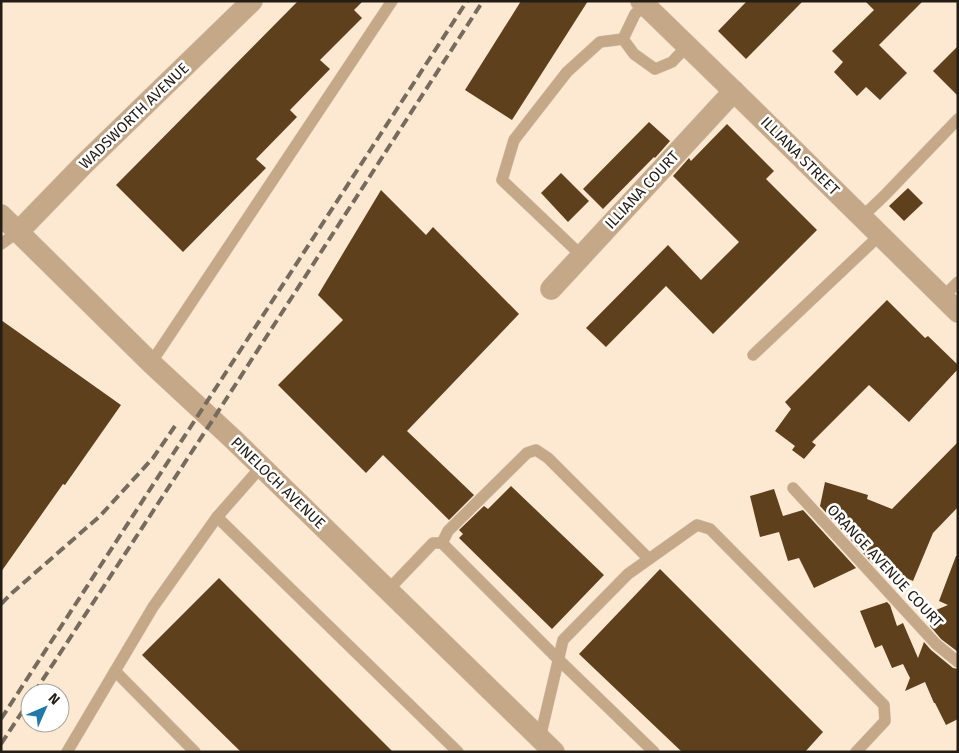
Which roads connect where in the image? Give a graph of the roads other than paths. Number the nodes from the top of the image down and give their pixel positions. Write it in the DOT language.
graph roads {
  1 [pos="252,1"];
  2 [pos="392,1"];
  3 [pos="643,3"];
  4 [pos="623,39"];
  5 [pos="687,46"];
  6 [pos="734,91"];
  7 [pos="958,119"];
  8 [pos="1,215"];
  9 [pos="862,217"];
  10 [pos="880,235"];
  11 [pos="10,238"];
  12 [pos="582,256"];
  13 [pos="958,282"];
  14 [pos="551,289"];
  15 [pos="943,297"];
  16 [pos="958,312"];
  17 [pos="753,355"];
  18 [pos="151,363"];
  19 [pos="261,467"];
  20 [pos="793,488"];
  21 [pos="217,517"];
  22 [pos="442,544"];
  23 [pos="650,559"];
  24 [pos="388,590"];
  25 [pos="558,659"];
  26 [pos="958,662"];
  27 [pos="115,671"];
  28 [pos="547,745"];
  29 [pos="67,752"];
  30 [pos="195,752"];
  31 [pos="458,752"];
  32 [pos="654,752"];
  33 [pos="856,752"];
  1 -- 11 [label="street, WADSWORTH AVENUE"];
  2 -- 18 [label="lane"];
  3 -- 4 [label="lane"];
  3 -- 5 [label="street, ILLIANA STREET"];
  4 -- 5 [label="lane"];
  4 -- 12 [label="lane"];
  5 -- 6 [label="street, ILLIANA STREET"];
  6 -- 9 [label="street, ILLIANA STREET"];
  6 -- 12 [label="street, ILLIANA COURT"];
  7 -- 9 [label="lane"];
  8 -- 11 [label="street, PINELOCH AVENUE"];
  9 -- 10 [label="street, ILLIANA STREET"];
  10 -- 15 [label="street, ILLIANA STREET"];
  10 -- 17 [label="lane"];
  11 -- 18 [label="street, PINELOCH AVENUE"];
  12 -- 14 [label="street, ILLIANA COURT"];
  13 -- 15 [label="lane"];
  15 -- 16 [label="street, ILLIANA STREET"];
  18 -- 19 [label="street, PINELOCH AVENUE"];
  19 -- 21 [label="lane"];
  19 -- 24 [label="street, PINELOCH AVENUE"];
  20 -- 26 [label="lane, ORANGE AVENUE COURT"];
  21 -- 27 [label="lane"];
  21 -- 31 [label="lane"];
  22 -- 23 [label="lane"];
  22 -- 24 [label="lane"];
  22 -- 25 [label="lane"];
  23 -- 25 [label="lane"];
  23 -- 33 [label="lane"];
  24 -- 28 [label="street, PINELOCH AVENUE"];
  25 -- 28 [label="lane"];
  25 -- 32 [label="lane"];
  27 -- 29 [label="lane"];
  27 -- 30 [label="lane"];
}
